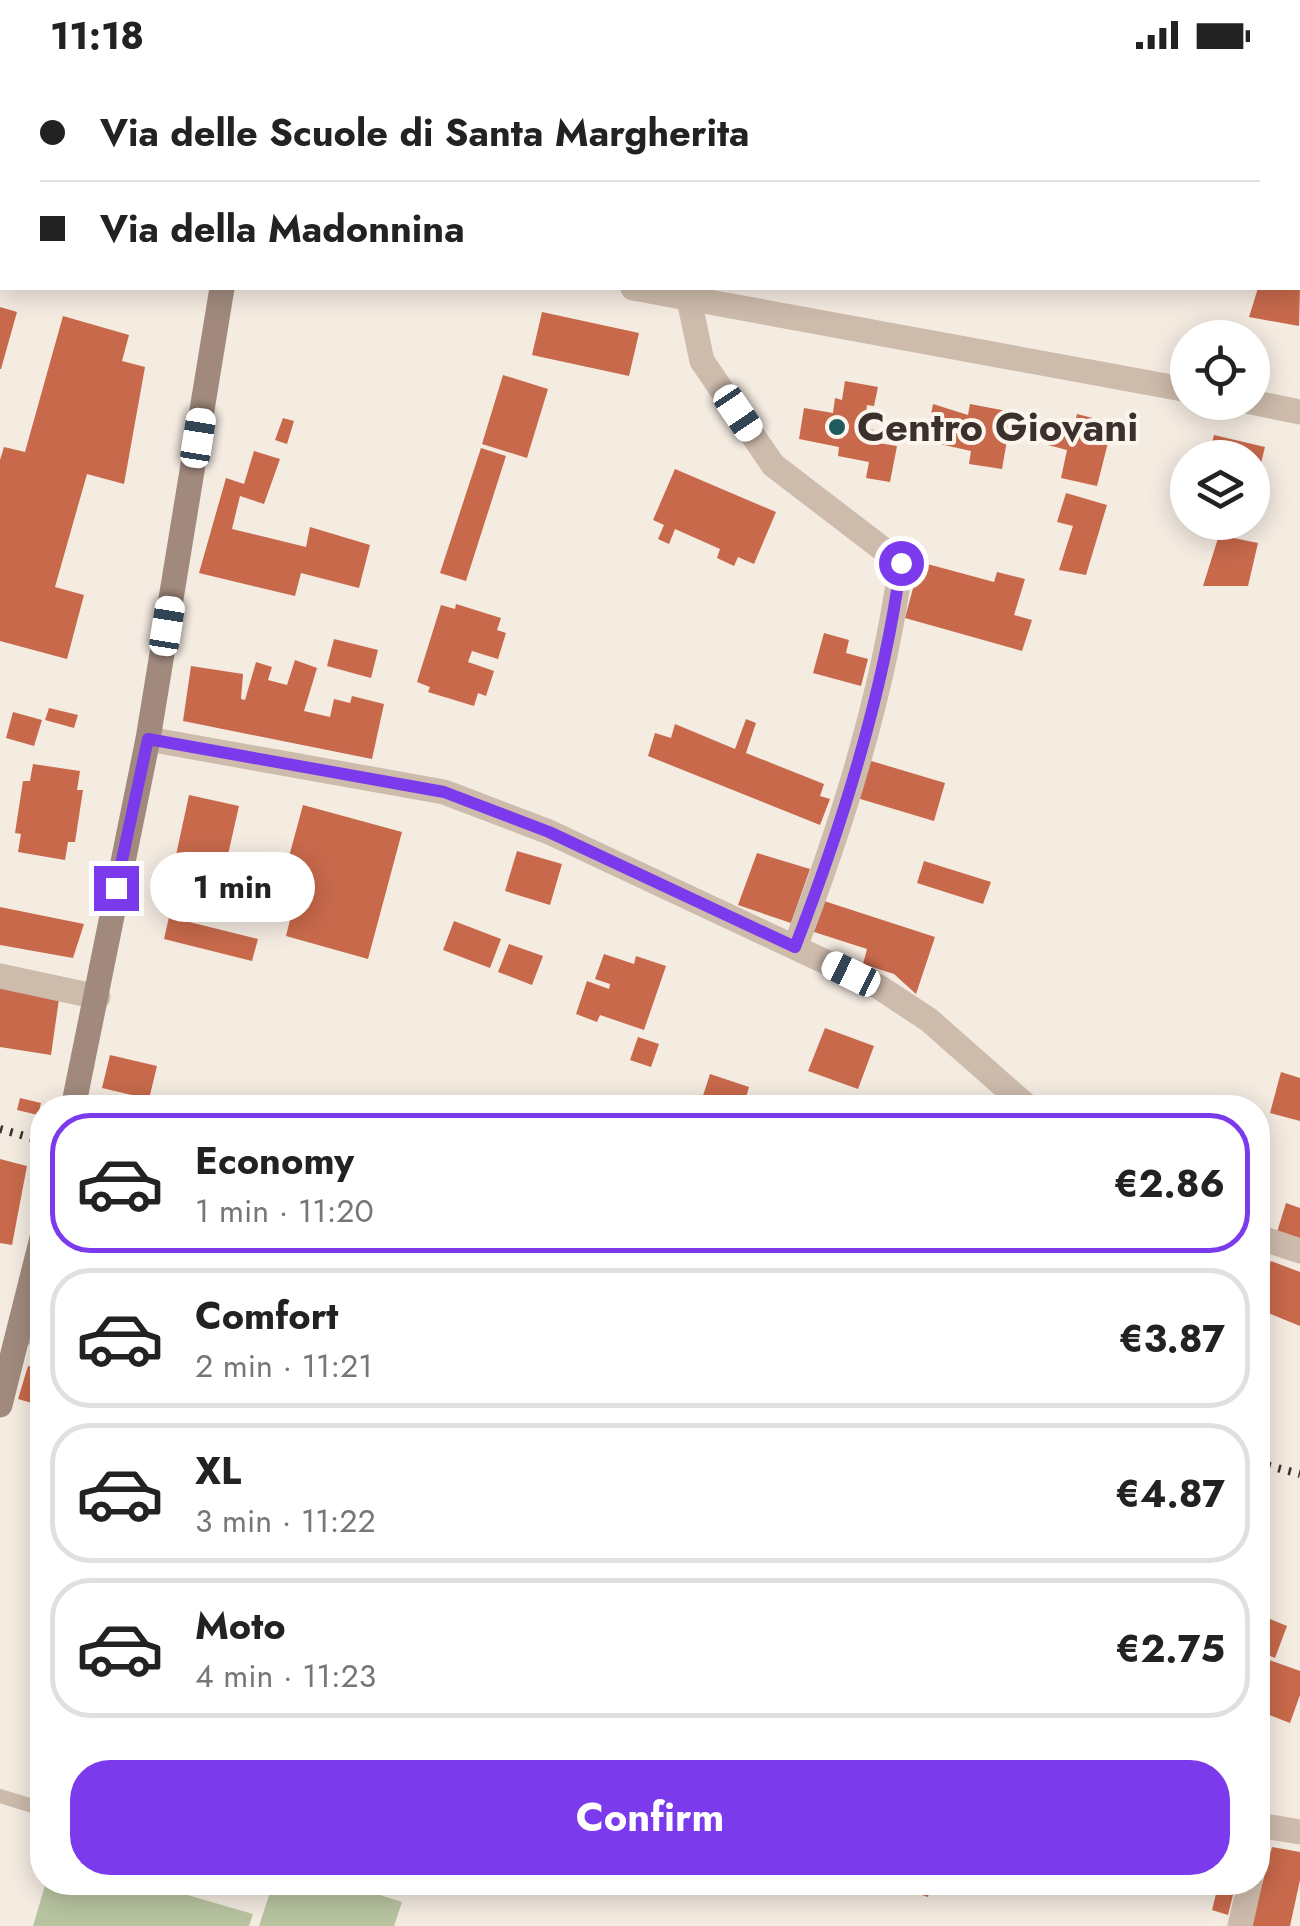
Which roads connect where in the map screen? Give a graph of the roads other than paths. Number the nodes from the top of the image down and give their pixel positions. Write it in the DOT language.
graph roads {
  1 [pos="222,290"];
  2 [pos="658,290"];
  3 [pos="688,295"];
  4 [pos="1170,387"];
  5 [pos="1270,406"];
  6 [pos="1300,412"];
  7 [pos="148,739"];
  8 [pos="795,947"];
  9 [pos="0,976"];
  10 [pos="98,997"];
  11 [pos="76,1095"];
  12 [pos="1014,1095"];
  13 [pos="1270,1241"];
  14 [pos="1300,1251"];
  15 [pos="30,1337"];
  16 [pos="0,1405"];
  17 [pos="0,1796"];
  18 [pos="30,1805"];
  19 [pos="1300,1832"];
  20 [pos="1270,1833"];
  21 [pos="1247,1895"];
  22 [pos="1240,1926"];
  1 -- 7 [label="main road"];
  2 -- 3 [label="street"];
  3 -- 4 [label="street"];
  3 -- 8 [label="street"];
  5 -- 6 [label="street"];
  7 -- 8 [label="street"];
  7 -- 10 [label="main road"];
  8 -- 12 [label="street"];
  9 -- 10 [label="street"];
  10 -- 11 [label="main road"];
  13 -- 14 [label="street"];
  15 -- 16 [label="main road"];
  17 -- 18 [label="lane"];
  19 -- 20 [label="street"];
  21 -- 22 [label="street"];
}
